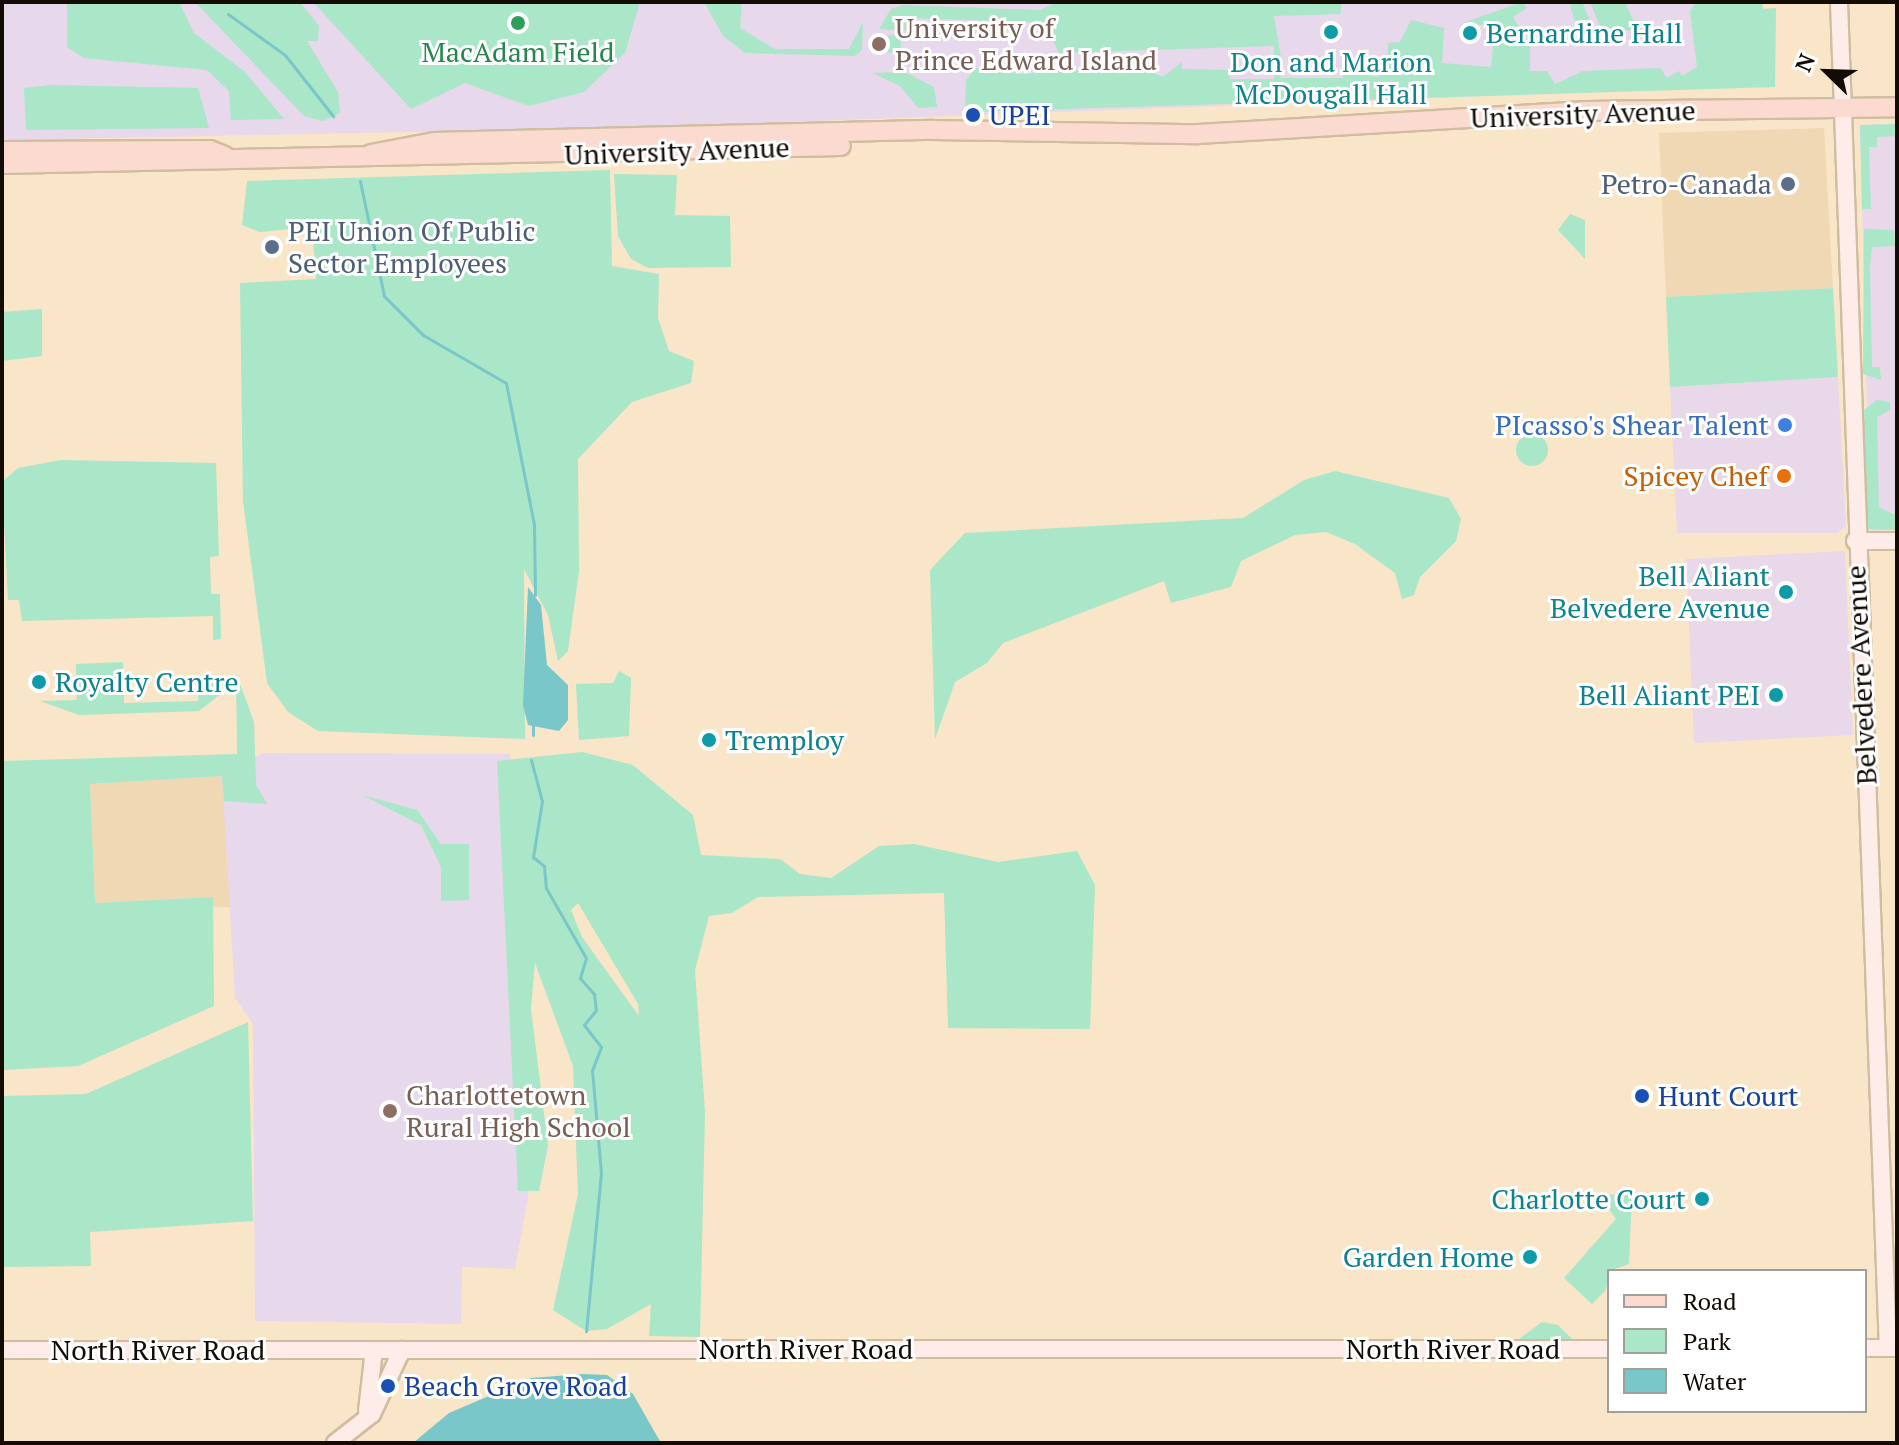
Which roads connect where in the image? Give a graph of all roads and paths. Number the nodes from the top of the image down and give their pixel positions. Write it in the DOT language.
graph roads {
  1 [pos="1839,2"];
  2 [pos="1843,107"];
  3 [pos="1897,107"];
  4 [pos="2,151"];
  5 [pos="225,156"];
  6 [pos="2,164"];
  7 [pos="1855,541"];
  8 [pos="1897,541"];
  9 [pos="1867,1348"];
  10 [pos="1892,1348"];
  11 [pos="1607,1349"];
  12 [pos="2,1350"];
  13 [pos="374,1350"];
  14 [pos="402,1350"];
  15 [pos="359,1426"];
  16 [pos="335,1443"];
  1 -- 2 [label="main road, Belvedere Avenue"];
  2 -- 3 [label="main road, University Avenue"];
  2 -- 5 [label="main road, University Avenue"];
  2 -- 7 [label="main road, Belvedere Avenue"];
  4 -- 5 [label="main road, University Avenue"];
  5 -- 6 [label="main road, University Avenue"];
  7 -- 8 [label="main road"];
  7 -- 10 [label="main road, Belvedere Avenue"];
  9 -- 10 [label="main road"];
  11 -- 14 [label="main road, North River Road"];
  12 -- 13 [label="main road, North River Road"];
  13 -- 14 [label="main road, North River Road"];
  13 -- 15 [label="main road"];
  14 -- 15 [label="main road"];
  15 -- 16 [label="main road"];
}
